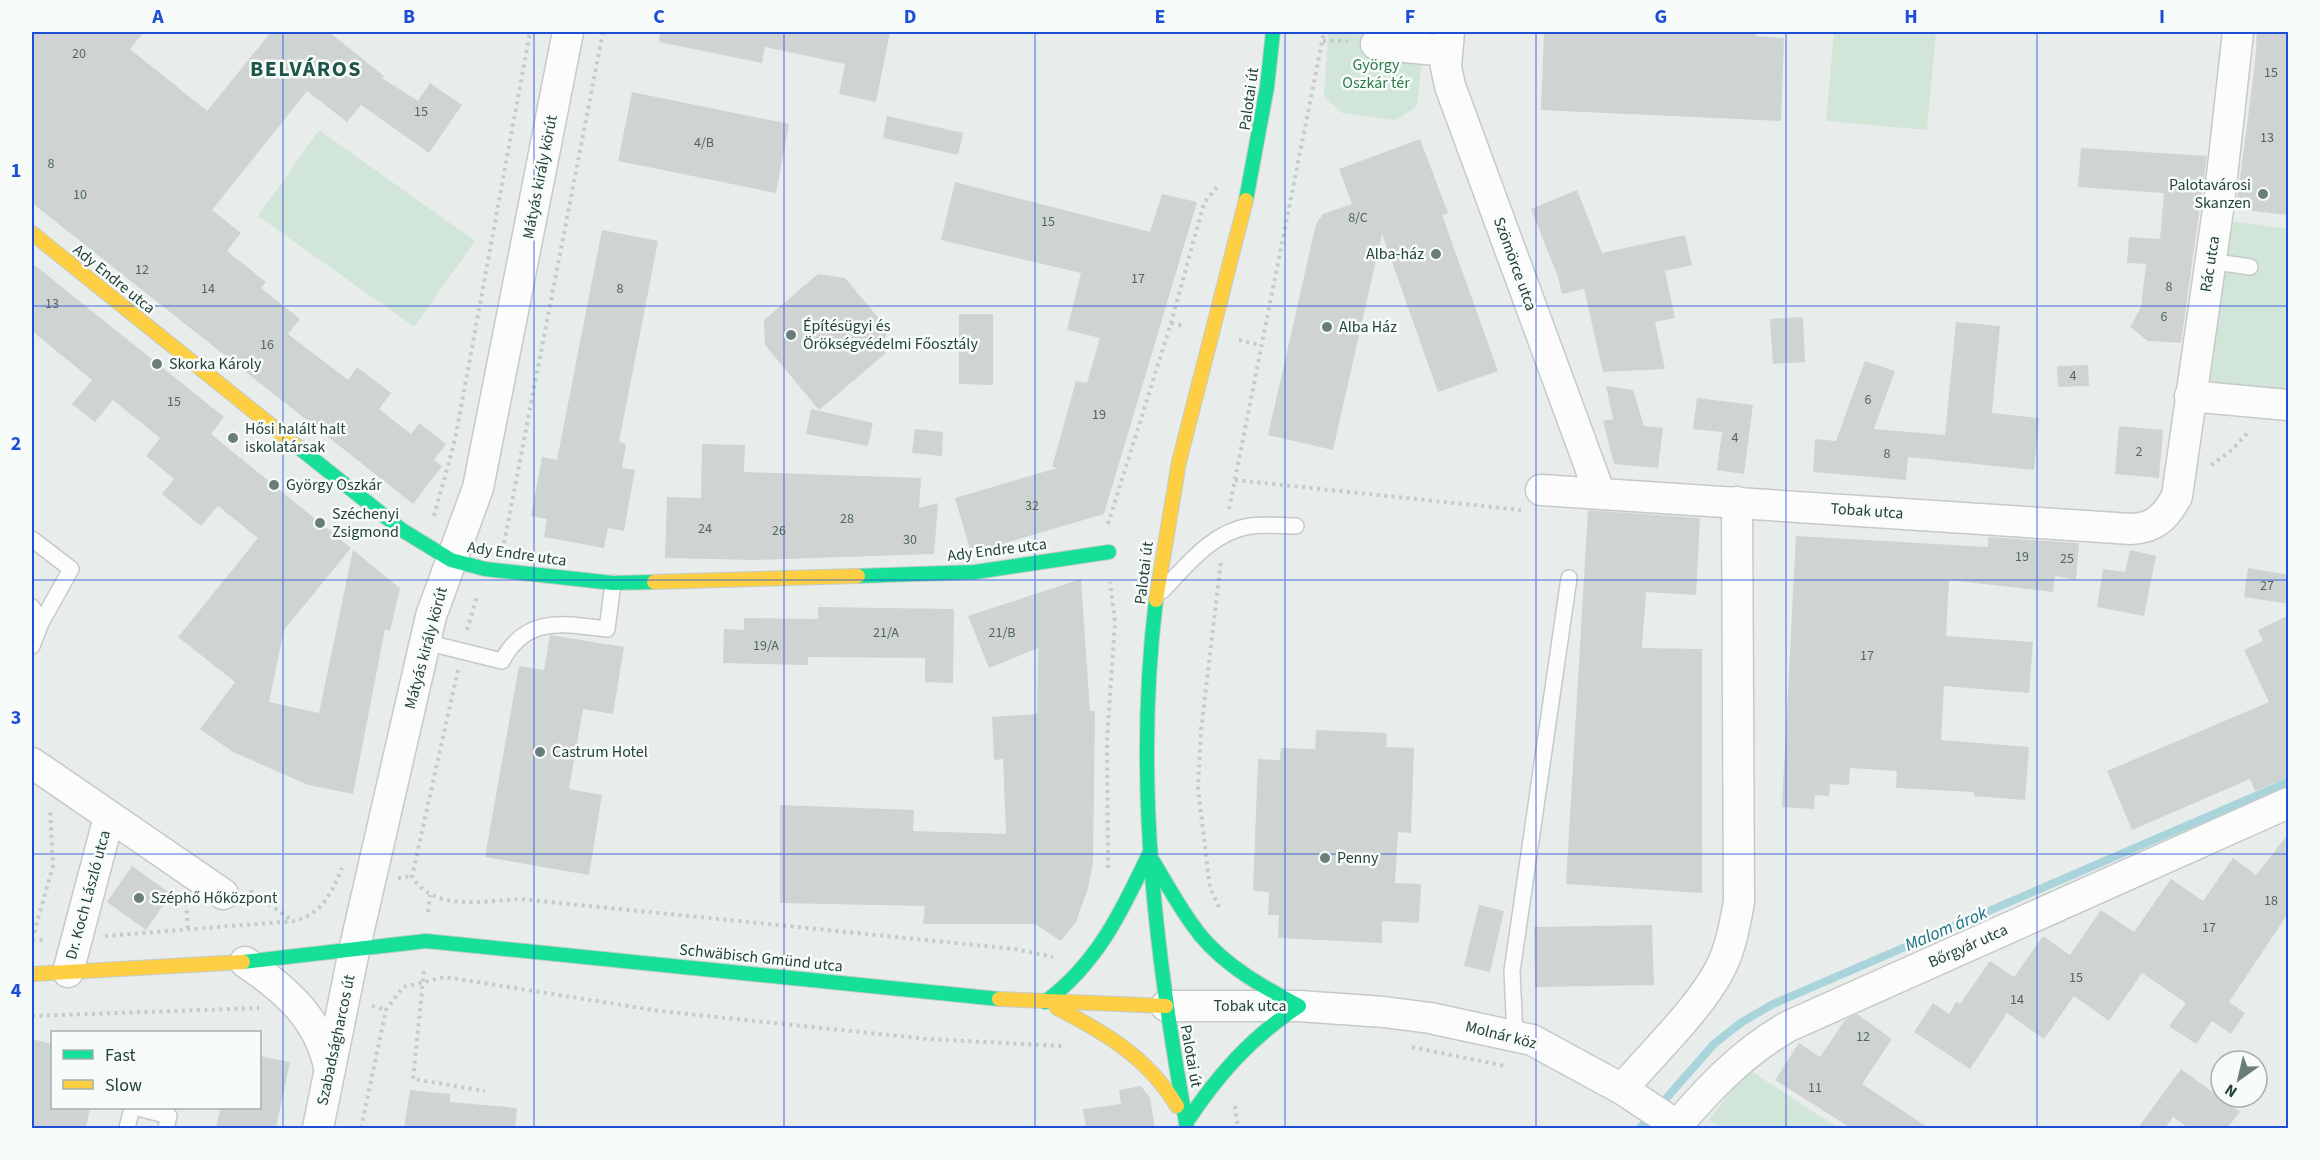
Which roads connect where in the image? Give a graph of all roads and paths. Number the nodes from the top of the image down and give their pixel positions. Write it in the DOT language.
graph roads {
  1 [pos="530,32"];
  2 [pos="568,32"];
  3 [pos="603,32"];
  4 [pos="1273,32"];
  5 [pos="1324,32"];
  6 [pos="2238,32"];
  7 [pos="1322,41"];
  8 [pos="1448,41"];
  9 [pos="1361,43"];
  10 [pos="1219,177"];
  11 [pos="32,233"];
  12 [pos="2210,261"];
  13 [pos="2250,267"];
  14 [pos="2190,396"];
  15 [pos="2282,404"];
  16 [pos="1235,480"];
  17 [pos="2178,490"];
  18 [pos="1599,494"];
  19 [pos="1533,500"];
  20 [pos="1737,502"];
  21 [pos="1296,526"];
  22 [pos="1225,535"];
  23 [pos="32,539"];
  24 [pos="422,542"];
  25 [pos="1109,552"];
  26 [pos="451,560"];
  27 [pos="485,569"];
  28 [pos="1569,578"];
  29 [pos="613,583"];
  30 [pos="1158,596"];
  31 [pos="32,608"];
  32 [pos="41,623"];
  33 [pos="425,642"];
  34 [pos="32,646"];
  35 [pos="462,651"];
  36 [pos="35,769"];
  37 [pos="2289,803"];
  38 [pos="50,804"];
  39 [pos="109,817"];
  40 [pos="1149,854"];
  41 [pos="343,864"];
  42 [pos="1107,874"];
  43 [pos="223,894"];
  44 [pos="1220,909"];
  45 [pos="75,939"];
  46 [pos="32,940"];
  47 [pos="354,951"];
  48 [pos="1058,959"];
  49 [pos="245,962"];
  50 [pos="68,972"];
  51 [pos="32,974"];
  52 [pos="423,980"];
  53 [pos="1045,1002"];
  54 [pos="1166,1006"];
  55 [pos="1299,1006"];
  56 [pos="267,1008"];
  57 [pos="32,1016"];
  58 [pos="1404,1045"];
  59 [pos="1067,1047"];
  60 [pos="1513,1051"];
  61 [pos="330,1070"];
  62 [pos="485,1091"];
  63 [pos="1236,1101"];
  64 [pos="132,1109"];
  65 [pos="145,1109"];
  66 [pos="1661,1116"];
  67 [pos="1186,1126"];
  68 [pos="127,1128"];
  69 [pos="166,1128"];
  70 [pos="318,1128"];
  71 [pos="361,1128"];
  72 [pos="1238,1128"];
  1 -- 24 [label="path"];
  2 -- 26 [label="street, Mátyás király körút"];
  3 -- 27 [label="path"];
  4 -- 30 [label="main road, Palotai út"];
  5 -- 7 [label="path"];
  6 -- 12 [label="street, Rác utca"];
  7 -- 9 [label="path"];
  7 -- 16 [label="path"];
  8 -- 9 [label="street"];
  8 -- 18 [label="street, Szömörce utca"];
  10 -- 25 [label="path"];
  11 -- 24 [label="main road, Ady Endre utca"];
  12 -- 13 [label="lane"];
  12 -- 14 [label="street, Rác utca"];
  14 -- 15 [label="street"];
  14 -- 17 [label="street, Rác utca"];
  15 -- 17 [label="path"];
  16 -- 19 [label="path"];
  16 -- 22 [label="path"];
  17 -- 20 [label="street, Tobak utca"];
  18 -- 19 [label="street, Tobak utca"];
  18 -- 20 [label="street, Tobak utca"];
  20 -- 66 [label="street"];
  21 -- 22 [label="lane"];
  22 -- 30 [label="lane"];
  22 -- 44 [label="path"];
  23 -- 32 [label="lane"];
  24 -- 26 [label="main road, Ady Endre utca"];
  25 -- 29 [label="main road, Ady Endre utca"];
  25 -- 42 [label="path"];
  26 -- 27 [label="main road, Ady Endre utca"];
  26 -- 33 [label="street, Mátyás király körút"];
  27 -- 29 [label="main road, Ady Endre utca"];
  27 -- 35 [label="path"];
  28 -- 60 [label="lane"];
  29 -- 35 [label="lane"];
  30 -- 40 [label="main road, Palotai út"];
  31 -- 32 [label="lane"];
  32 -- 34 [label="lane"];
  33 -- 35 [label="lane"];
  33 -- 47 [label="street, Mátyás király körút"];
  35 -- 48 [label="path"];
  36 -- 39 [label="street, Dr. Koch László utca"];
  37 -- 66 [label="street, Bőrgyár utca"];
  38 -- 46 [label="path"];
  39 -- 43 [label="street, Dr. Koch László utca"];
  39 -- 45 [label="street, Dr. Koch László utca"];
  40 -- 53 [label="main road"];
  40 -- 54 [label="main road, Palotai út"];
  40 -- 55 [label="main road"];
  41 -- 45 [label="path"];
  45 -- 46 [label="path"];
  45 -- 50 [label="street, Dr. Koch László utca"];
  47 -- 49 [label="main road"];
  47 -- 53 [label="main road, Schwäbisch Gmünd utca"];
  47 -- 61 [label="street, Szabadságharcos út"];
  49 -- 50 [label="main road"];
  49 -- 61 [label="street"];
  50 -- 51 [label="main road"];
  52 -- 59 [label="path"];
  52 -- 62 [label="path"];
  52 -- 71 [label="path"];
  53 -- 54 [label="main road, Schwäbisch Gmünd utca"];
  53 -- 67 [label="main road"];
  54 -- 55 [label="street, Tobak utca"];
  54 -- 67 [label="main road, Palotai út"];
  55 -- 60 [label="street, Molnár köz"];
  55 -- 67 [label="main road"];
  56 -- 57 [label="path"];
  58 -- 60 [label="path"];
  60 -- 66 [label="street, Molnár köz"];
  61 -- 70 [label="street, Szabadságharcos út"];
  63 -- 72 [label="path"];
  64 -- 68 [label="lane"];
  65 -- 69 [label="lane"];
}
